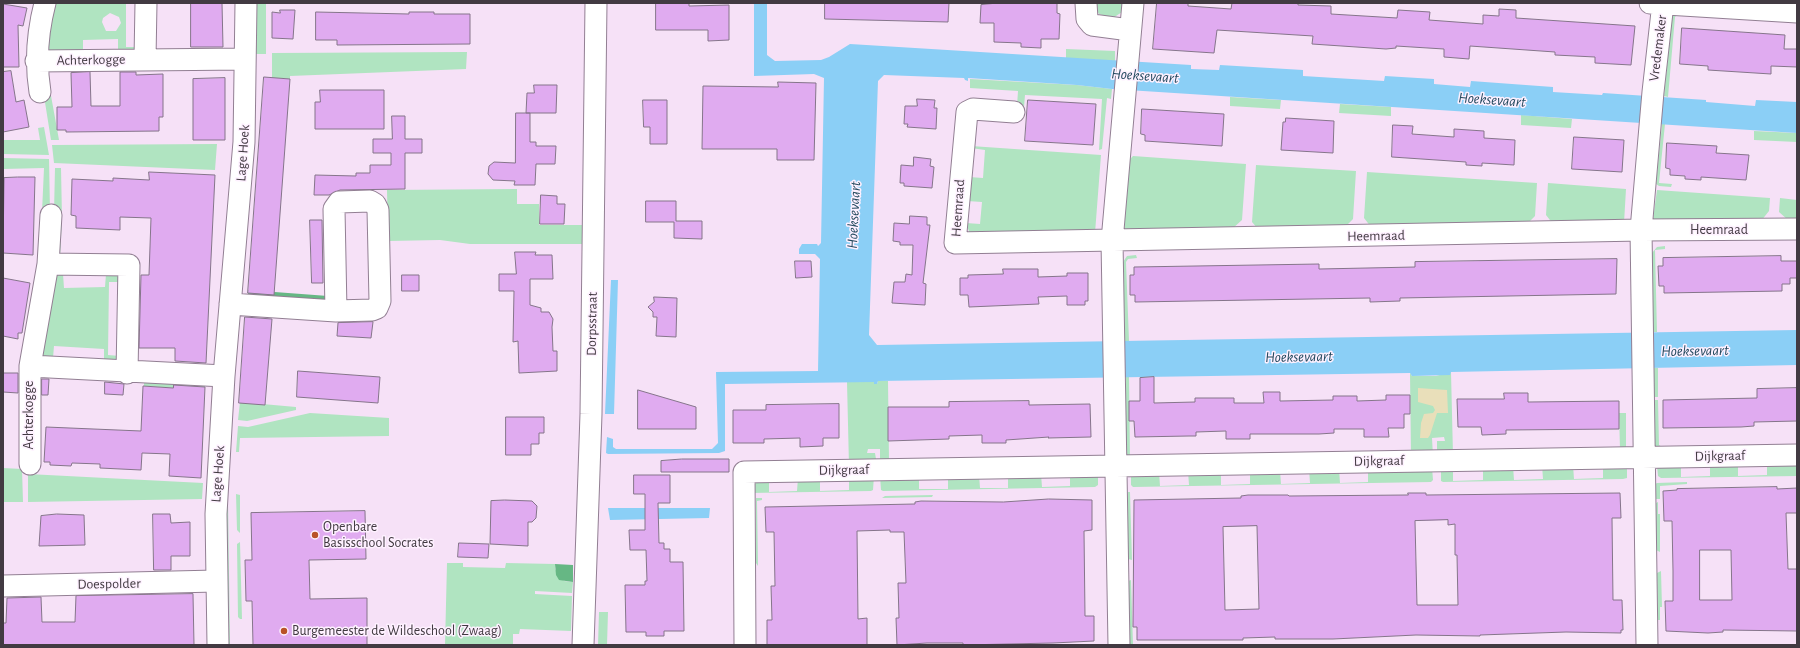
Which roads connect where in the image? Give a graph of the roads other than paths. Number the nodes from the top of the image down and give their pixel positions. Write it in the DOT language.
graph roads {
  1 [pos="45,3"];
  2 [pos="146,3"];
  3 [pos="246,3"];
  4 [pos="596,3"];
  5 [pos="1086,3"];
  6 [pos="1133,3"];
  7 [pos="1658,3"];
  8 [pos="1797,12"];
  9 [pos="1130,30"];
  10 [pos="145,59"];
  11 [pos="245,59"];
  12 [pos="36,61"];
  13 [pos="40,92"];
  14 [pos="1014,112"];
  15 [pos="51,215"];
  16 [pos="1797,229"];
  17 [pos="1641,230"];
  18 [pos="1112,241"];
  19 [pos="48,264"];
  20 [pos="230,304"];
  21 [pos="336,311"];
  22 [pos="30,366"];
  23 [pos="127,373"];
  24 [pos="224,376"];
  25 [pos="1797,455"];
  26 [pos="1643,457"];
  27 [pos="30,464"];
  28 [pos="1116,465"];
  29 [pos="216,581"];
  30 [pos="3,586"];
  31 [pos="218,645"];
  32 [pos="583,645"];
  33 [pos="746,645"];
  34 [pos="1119,645"];
  35 [pos="1647,645"];
  1 -- 12 [label="street, Achterkogge"];
  2 -- 10 [label="street, Achterkogge"];
  3 -- 11 [label="street, Lage Hoek"];
  4 -- 32 [label="street, Dorpsstraat"];
  5 -- 9 [label="street"];
  6 -- 9 [label="street"];
  7 -- 8 [label="street, Vredemaker"];
  7 -- 17 [label="street, Vredemaker"];
  9 -- 18 [label="street"];
  10 -- 11 [label="street, Achterkogge"];
  10 -- 12 [label="street, Achterkogge"];
  11 -- 20 [label="street, Lage Hoek"];
  12 -- 13 [label="street, Achterkogge"];
  14 -- 18 [label="street, Heemraad"];
  15 -- 19 [label="street, Achterkogge"];
  16 -- 17 [label="street, Heemraad"];
  17 -- 18 [label="street, Heemraad"];
  17 -- 26 [label="street"];
  18 -- 28 [label="street"];
  19 -- 22 [label="street, Achterkogge"];
  19 -- 23 [label="street"];
  20 -- 21 [label="street"];
  20 -- 24 [label="street, Lage Hoek"];
  21 -- 21 [label="street"];
  22 -- 23 [label="street, Achterkogge"];
  22 -- 27 [label="street, Achterkogge"];
  23 -- 24 [label="street, Achterkogge"];
  24 -- 29 [label="street, Lage Hoek"];
  25 -- 26 [label="street, Dijkgraaf"];
  26 -- 28 [label="street, Dijkgraaf"];
  26 -- 35 [label="street"];
  28 -- 33 [label="street, Dijkgraaf"];
  28 -- 34 [label="street"];
  29 -- 30 [label="street, Doespolder"];
  29 -- 31 [label="street, Lage Hoek"];
}
